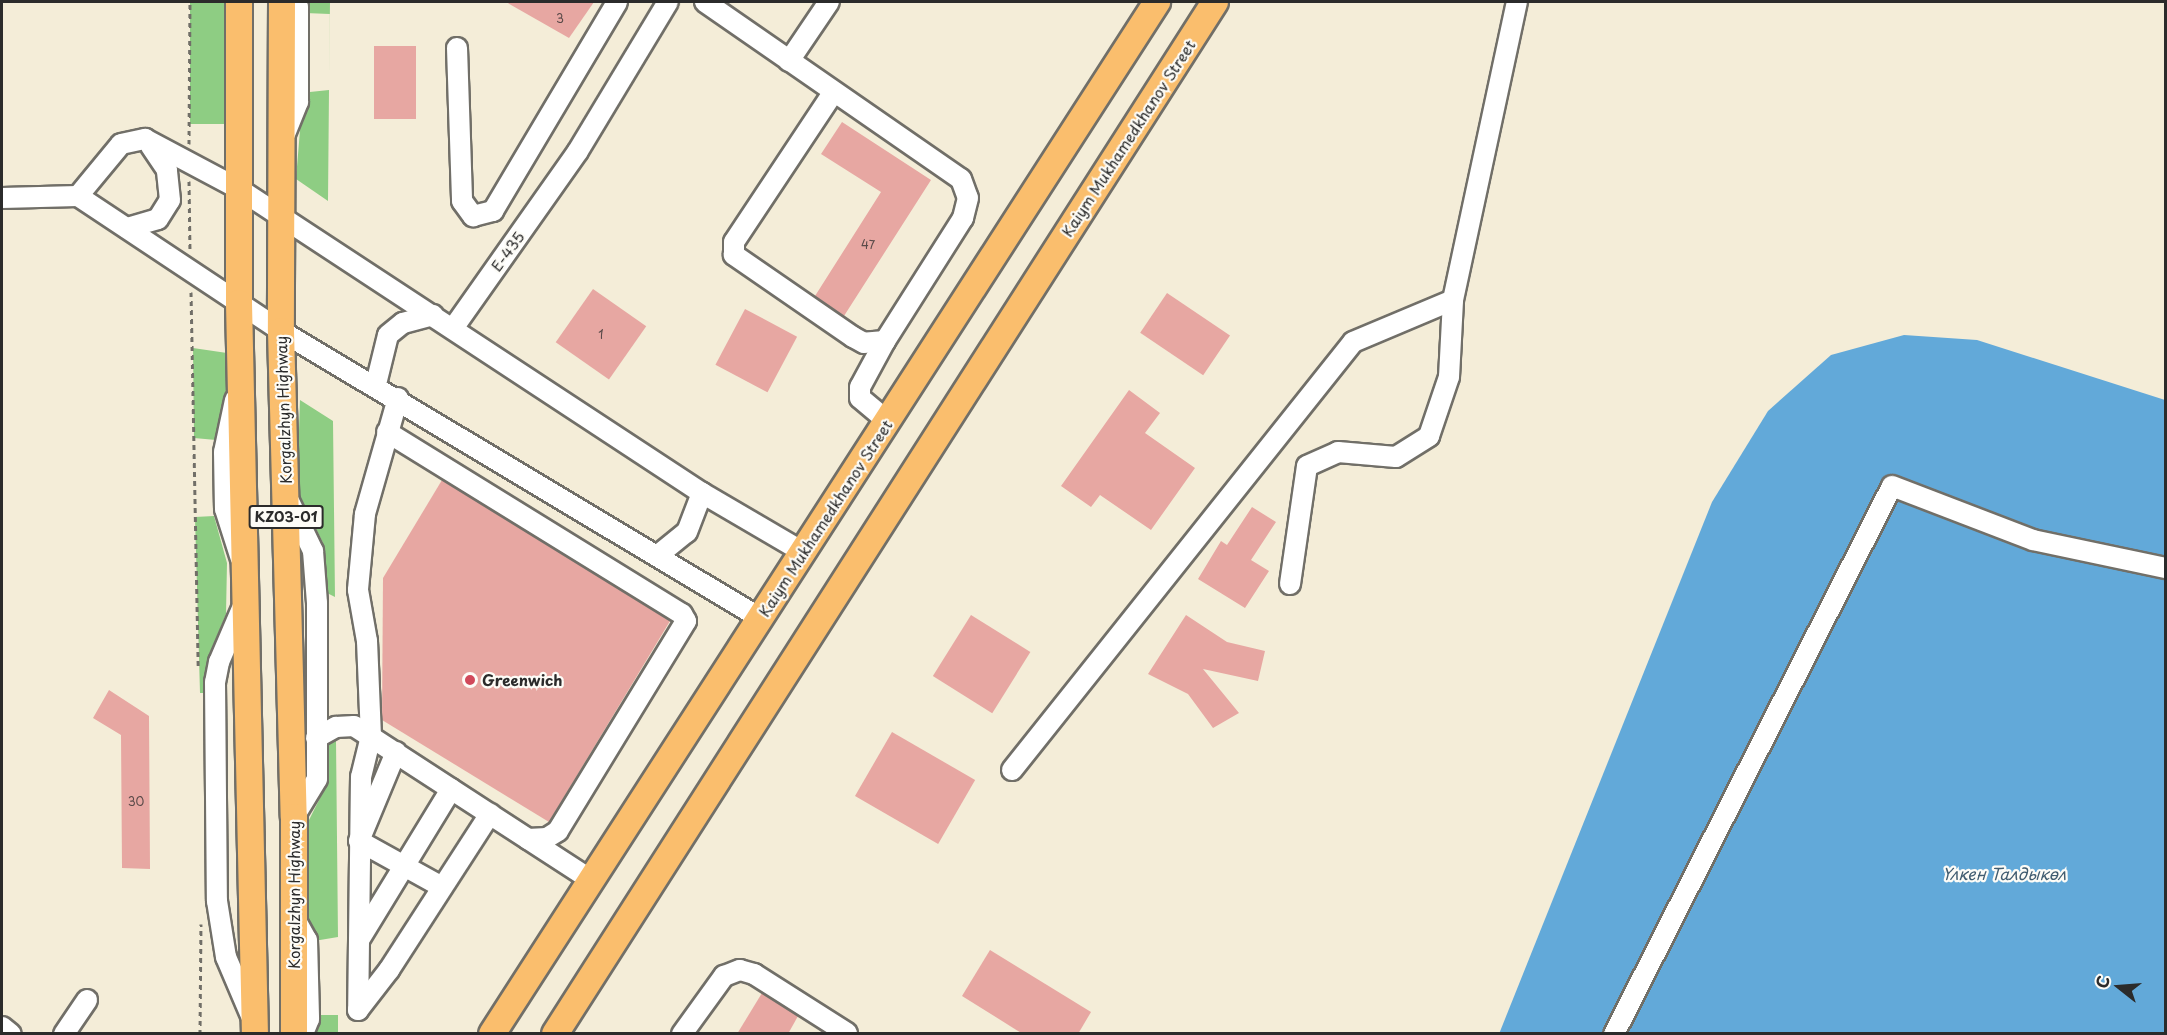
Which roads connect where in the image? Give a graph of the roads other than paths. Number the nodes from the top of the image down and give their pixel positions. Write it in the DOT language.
graph roads {
  1 [pos="239,2"];
  2 [pos="282,2"];
  3 [pos="294,2"];
  4 [pos="617,2"];
  5 [pos="668,2"];
  6 [pos="705,2"];
  7 [pos="829,2"];
  8 [pos="1157,2"];
  9 [pos="1215,2"];
  10 [pos="1517,2"];
  11 [pos="457,48"];
  12 [pos="789,61"];
  13 [pos="833,93"];
  14 [pos="145,139"];
  15 [pos="281,145"];
  16 [pos="238,189"];
  17 [pos="78,196"];
  18 [pos="2,198"];
  19 [pos="282,217"];
  20 [pos="127,228"];
  21 [pos="1454,300"];
  22 [pos="239,303"];
  23 [pos="433,315"];
  24 [pos="454,327"];
  25 [pos="281,331"];
  26 [pos="885,341"];
  27 [pos="376,384"];
  28 [pos="398,398"];
  29 [pos="887,421"];
  30 [pos="387,432"];
  31 [pos="286,492"];
  32 [pos="702,493"];
  33 [pos="803,552"];
  34 [pos="657,556"];
  35 [pos="2166,568"];
  36 [pos="1290,584"];
  37 [pos="246,600"];
  38 [pos="760,618"];
  39 [pos="371,736"];
  40 [pos="316,738"];
  41 [pos="396,752"];
  42 [pos="1012,770"];
  43 [pos="451,789"];
  44 [pos="490,814"];
  45 [pos="294,817"];
  46 [pos="528,839"];
  47 [pos="359,841"];
  48 [pos="406,867"];
  49 [pos="591,880"];
  50 [pos="442,887"];
  51 [pos="294,917"];
  52 [pos="359,940"];
  53 [pos="87,1000"];
  54 [pos="2,1027"];
  55 [pos="255,1029"];
  56 [pos="847,1033"];
  57 [pos="11,1034"];
  58 [pos="64,1034"];
  59 [pos="294,1034"];
  60 [pos="303,1034"];
  61 [pos="492,1034"];
  62 [pos="555,1034"];
  63 [pos="682,1034"];
  64 [pos="1614,1034"];
  1 -- 16 [label="main road, KZ03-01"];
  2 -- 15 [label="main road, Korgalzhyn Highway / KZ03-01"];
  3 -- 15 [label="street"];
  4 -- 11 [label="street"];
  5 -- 24 [label="street, Е-435"];
  6 -- 12 [label="street"];
  7 -- 12 [label="street"];
  8 -- 29 [label="main road, Kaiym Mukhamedkhanov Street"];
  9 -- 62 [label="main road, Kaiym Mukhamedkhanov Street"];
  10 -- 21 [label="street"];
  12 -- 13 [label="street"];
  13 -- 26 [label="street"];
  13 -- 26 [label="street"];
  14 -- 16 [label="street"];
  14 -- 17 [label="street"];
  14 -- 20 [label="street"];
  15 -- 19 [label="main road, Korgalzhyn Highway / KZ03-01"];
  16 -- 19 [label="street"];
  16 -- 22 [label="main road, KZ03-01"];
  17 -- 18 [label="street"];
  17 -- 20 [label="street"];
  19 -- 23 [label="street"];
  19 -- 25 [label="main road, Korgalzhyn Highway / KZ03-01"];
  20 -- 22 [label="street"];
  21 -- 36 [label="street"];
  21 -- 42 [label="street"];
  22 -- 25 [label="street"];
  22 -- 37 [label="main road, KZ03-01"];
  23 -- 24 [label="street"];
  23 -- 27 [label="street"];
  24 -- 32 [label="street"];
  25 -- 27 [label="street"];
  25 -- 31 [label="main road, Korgalzhyn Highway / KZ03-01"];
  26 -- 29 [label="street"];
  27 -- 28 [label="street"];
  28 -- 30 [label="street"];
  28 -- 34 [label="street"];
  29 -- 33 [label="main road, Kaiym Mukhamedkhanov Street"];
  30 -- 39 [label="street"];
  30 -- 46 [label="street"];
  31 -- 40 [label="street"];
  31 -- 45 [label="main road, Korgalzhyn Highway / KZ03-01"];
  32 -- 33 [label="street"];
  32 -- 34 [label="street"];
  33 -- 38 [label="main road, Kaiym Mukhamedkhanov Street"];
  34 -- 38 [label="street"];
  35 -- 64 [label="street"];
  37 -- 55 [label="main road, KZ03-01"];
  37 -- 55 [label="street"];
  38 -- 49 [label="main road, Kaiym Mukhamedkhanov Street"];
  39 -- 40 [label="street"];
  39 -- 41 [label="street"];
  39 -- 47 [label="street"];
  40 -- 45 [label="street"];
  41 -- 43 [label="street"];
  41 -- 47 [label="street"];
  43 -- 44 [label="street"];
  43 -- 48 [label="street"];
  44 -- 46 [label="street"];
  44 -- 50 [label="street"];
  45 -- 51 [label="main road, Korgalzhyn Highway / KZ03-01"];
  46 -- 49 [label="street"];
  47 -- 48 [label="street"];
  47 -- 52 [label="street"];
  48 -- 50 [label="street"];
  48 -- 52 [label="street"];
  49 -- 61 [label="main road, Kaiym Mukhamedkhanov Street"];
  50 -- 52 [label="street"];
  51 -- 59 [label="main road, Korgalzhyn Highway / KZ03-01"];
  51 -- 60 [label="street"];
  53 -- 58 [label="street"];
  54 -- 57 [label="street"];
  56 -- 63 [label="street"];
}
